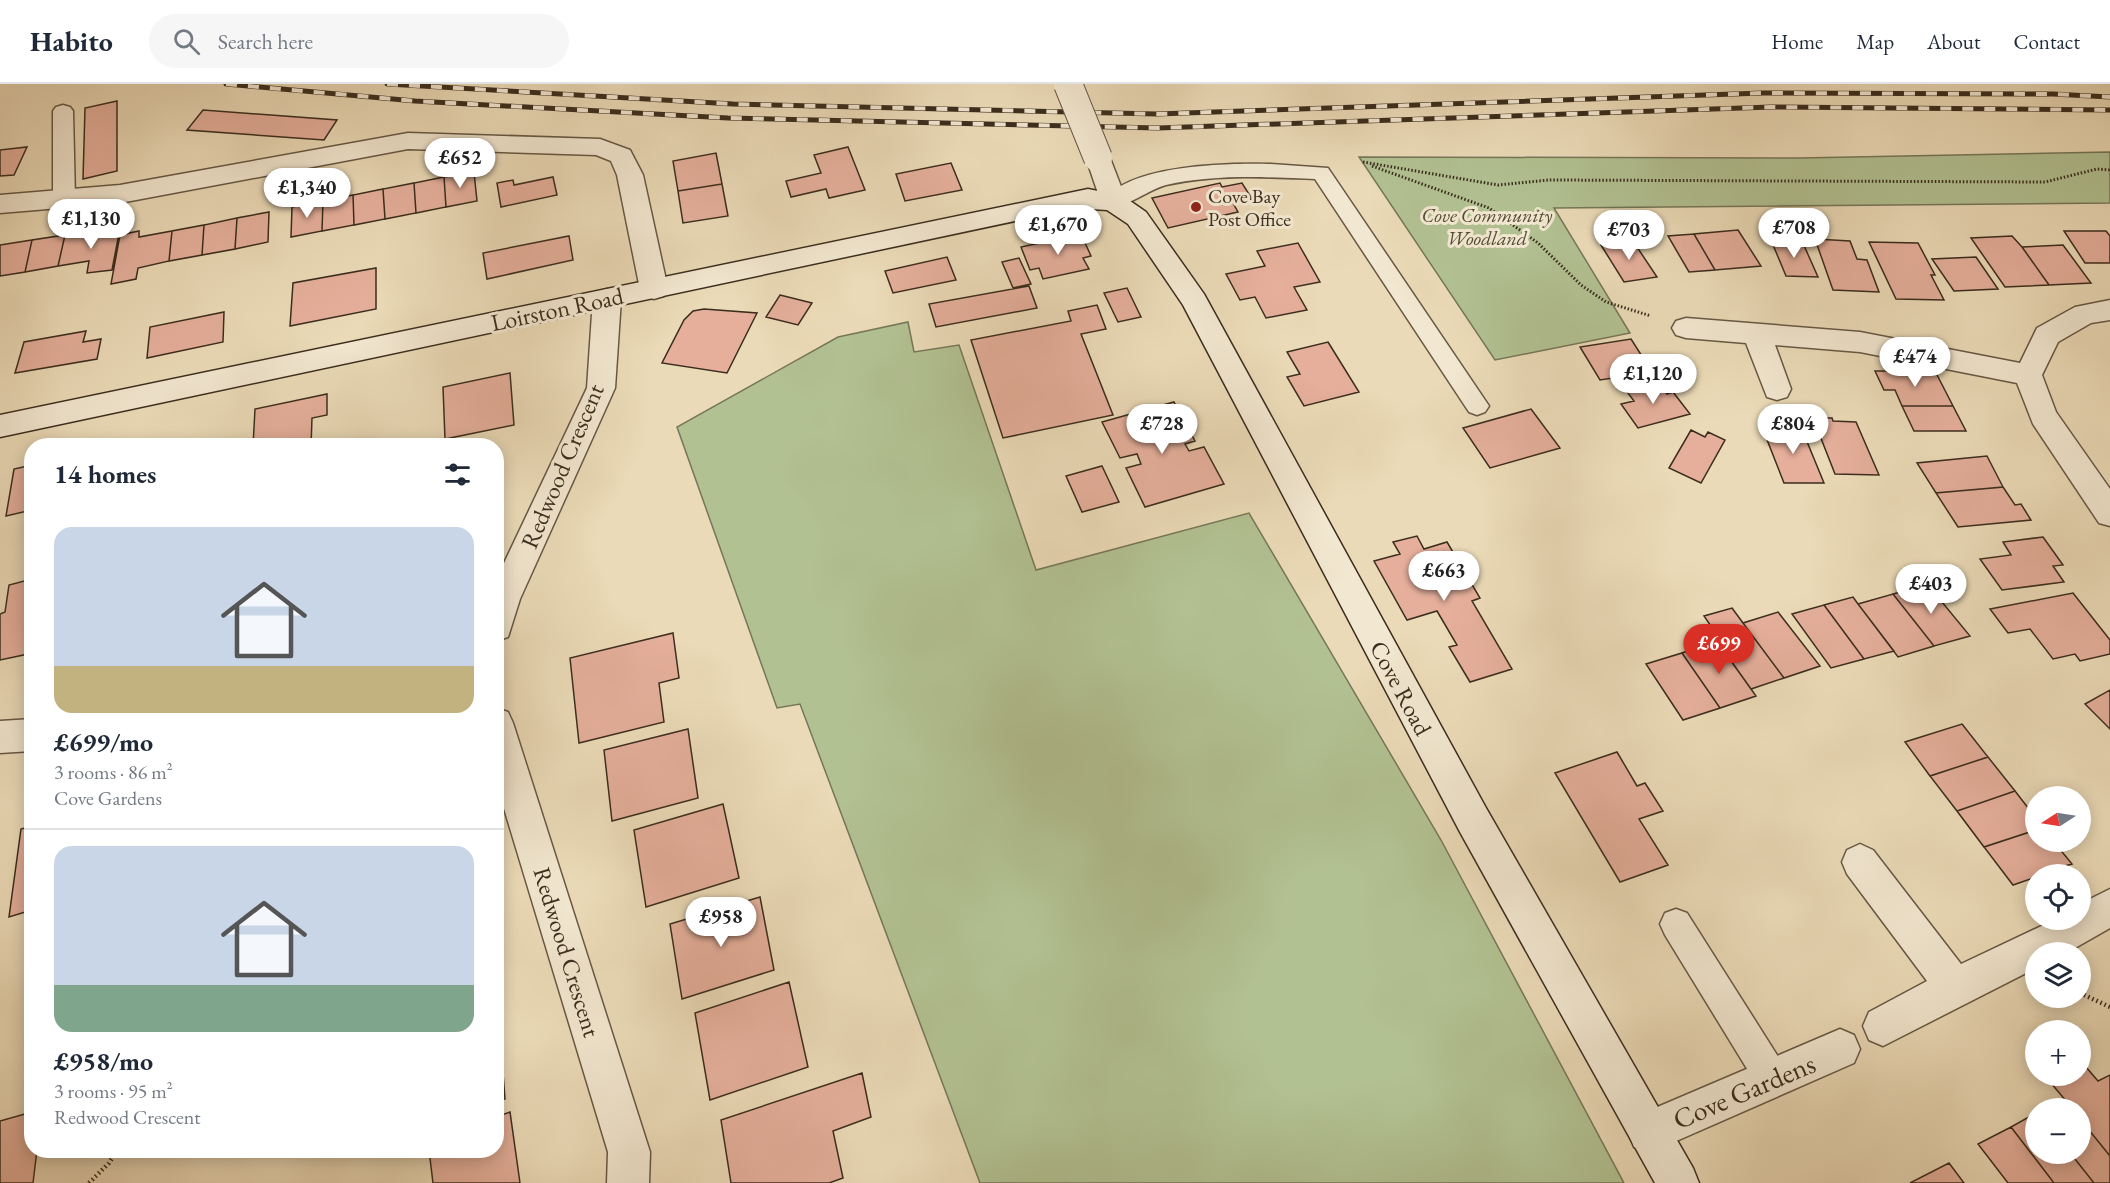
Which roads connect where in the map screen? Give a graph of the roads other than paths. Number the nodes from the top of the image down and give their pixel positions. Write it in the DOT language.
graph roads {
  1 [pos="1068,84"];
  2 [pos="63,111"];
  3 [pos="64,199"];
  4 [pos="1114,202"];
  5 [pos="0,204"];
  6 [pos="654,289"];
  7 [pos="607,299"];
  8 [pos="2110,310"];
  9 [pos="1686,328"];
  10 [pos="1757,335"];
  11 [pos="2028,375"];
  12 [pos="1778,389"];
  13 [pos="1477,406"];
  14 [pos="0,426"];
  15 [pos="2110,514"];
  16 [pos="504,599"];
  17 [pos="24,736"];
  18 [pos="0,737"];
  19 [pos="504,749"];
  20 [pos="1860,862"];
  21 [pos="2110,907"];
  22 [pos="1676,924"];
  23 [pos="1954,987"];
  24 [pos="1883,1026"];
  25 [pos="1840,1049"];
  26 [pos="1772,1078"];
  27 [pos="1649,1132"];
  28 [pos="628,1183"];
  29 [pos="1678,1183"];
  1 -- 4 [label="street, bridge"];
  2 -- 3 [label="lane"];
  3 -- 5 [label="street"];
  3 -- 6 [label="street"];
  4 -- 6 [label="street, Loirston Road"];
  4 -- 13 [label="lane"];
  4 -- 27 [label="street, Cove Road"];
  6 -- 7 [label="street, Loirston Road"];
  7 -- 14 [label="street, Loirston Road"];
  7 -- 16 [label="street, Redwood Crescent"];
  8 -- 11 [label="street"];
  9 -- 10 [label="street"];
  10 -- 11 [label="street"];
  10 -- 12 [label="street"];
  11 -- 15 [label="street"];
  17 -- 18 [label="street"];
  19 -- 28 [label="street, Redwood Crescent"];
  20 -- 23 [label="street"];
  21 -- 23 [label="street"];
  22 -- 26 [label="lane"];
  23 -- 24 [label="street"];
  25 -- 26 [label="street, Cove Gardens"];
  26 -- 27 [label="street, Cove Gardens"];
  27 -- 29 [label="street, Cove Road"];
}
